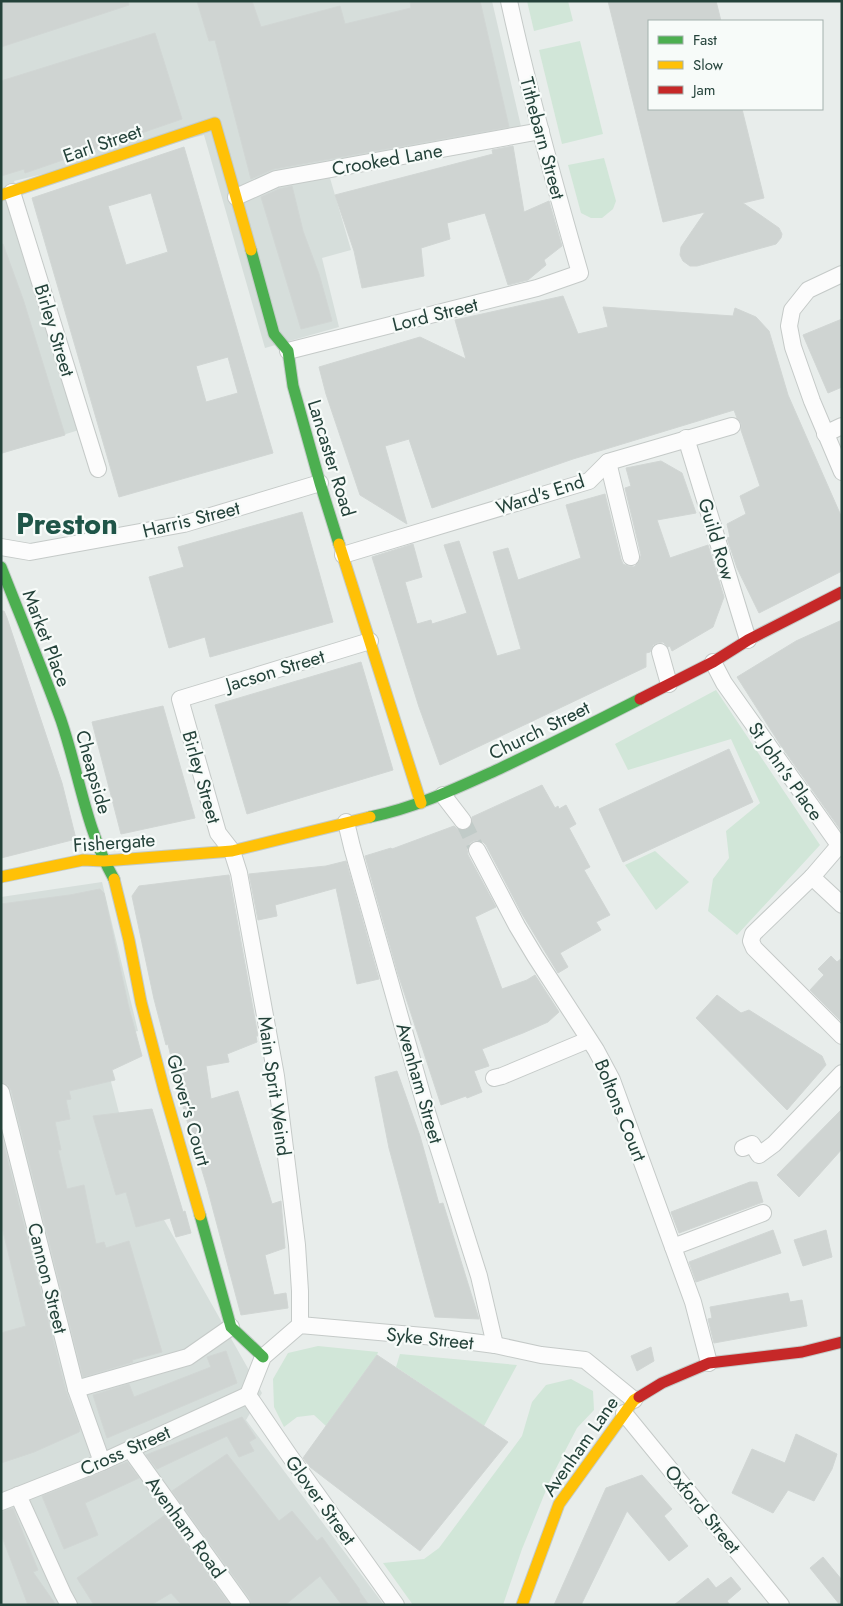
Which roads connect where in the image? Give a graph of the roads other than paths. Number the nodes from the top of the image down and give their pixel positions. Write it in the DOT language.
graph roads {
  1 [pos="509,1"];
  2 [pos="541,131"];
  3 [pos="6,193"];
  4 [pos="236,197"];
  5 [pos="580,273"];
  6 [pos="842,274"];
  7 [pos="288,351"];
  8 [pos="732,426"];
  9 [pos="842,426"];
  10 [pos="825,434"];
  11 [pos="686,438"];
  12 [pos="608,462"];
  13 [pos="98,469"];
  14 [pos="842,472"];
  15 [pos="320,483"];
  16 [pos="1,547"];
  17 [pos="343,555"];
  18 [pos="631,557"];
  19 [pos="1,567"];
  20 [pos="842,592"];
  21 [pos="748,640"];
  22 [pos="370,641"];
  23 [pos="660,652"];
  24 [pos="713,662"];
  25 [pos="669,684"];
  26 [pos="180,699"];
  27 [pos="61,721"];
  28 [pos="443,795"];
  29 [pos="420,803"];
  30 [pos="463,821"];
  31 [pos="346,822"];
  32 [pos="840,844"];
  33 [pos="232,850"];
  34 [pos="477,850"];
  35 [pos="104,861"];
  36 [pos="1,877"];
  37 [pos="812,877"];
  38 [pos="842,905"];
  39 [pos="842,1036"];
  40 [pos="588,1040"];
  41 [pos="842,1072"];
  42 [pos="494,1078"];
  43 [pos="1,1092"];
  44 [pos="743,1148"];
  45 [pos="763,1213"];
  46 [pos="673,1246"];
  47 [pos="300,1325"];
  48 [pos="231,1327"];
  49 [pos="842,1342"];
  50 [pos="495,1345"];
  51 [pos="263,1357"];
  52 [pos="708,1363"];
  53 [pos="76,1388"];
  54 [pos="248,1395"];
  55 [pos="629,1407"];
  56 [pos="130,1449"];
  57 [pos="102,1462"];
  58 [pos="18,1495"];
  59 [pos="1,1502"];
  60 [pos="66,1599"];
  61 [pos="242,1605"];
  62 [pos="396,1605"];
  63 [pos="522,1605"];
  64 [pos="781,1605"];
  1 -- 2 [label="street, Tithebarn Street"];
  2 -- 4 [label="street, Crooked Lane"];
  2 -- 5 [label="street, Tithebarn Street"];
  3 -- 4 [label="street, Earl Street"];
  3 -- 13 [label="street, Birley Street"];
  4 -- 7 [label="street"];
  5 -- 7 [label="street, Lord Street"];
  6 -- 10 [label="street"];
  7 -- 15 [label="street, Lancaster Road"];
  8 -- 11 [label="street, Ward's End"];
  9 -- 10 [label="street"];
  10 -- 14 [label="street"];
  11 -- 12 [label="street, Ward's End"];
  11 -- 21 [label="street, Guild Row"];
  12 -- 17 [label="street, Ward's End"];
  12 -- 18 [label="street"];
  15 -- 16 [label="street, Harris Street"];
  15 -- 17 [label="street, Lancaster Road"];
  17 -- 22 [label="street, Lancaster Road"];
  19 -- 27 [label="street, Market Place"];
  20 -- 21 [label="street, Church Street"];
  21 -- 24 [label="street, Church Street"];
  22 -- 26 [label="street, Jacson Street"];
  22 -- 29 [label="street, Lancaster Road"];
  23 -- 25 [label="street"];
  24 -- 25 [label="street, Church Street"];
  24 -- 32 [label="street, St John's Place"];
  25 -- 28 [label="street, Church Street"];
  26 -- 33 [label="street, Birley Street"];
  27 -- 35 [label="street, Cheapside"];
  28 -- 29 [label="street, Church Street"];
  28 -- 30 [label="street"];
  29 -- 31 [label="street, Church Street"];
  31 -- 33 [label="street, Church Street"];
  31 -- 50 [label="street, Avenham Street"];
  32 -- 37 [label="street, St John's Place"];
  33 -- 35 [label="street, Fishergate"];
  33 -- 47 [label="street, Main Sprit Weind"];
  34 -- 40 [label="street, Boltons Court"];
  35 -- 36 [label="street, Fishergate"];
  35 -- 48 [label="street, Glover's Court"];
  37 -- 38 [label="street"];
  37 -- 39 [label="street, St John's Place"];
  40 -- 42 [label="street"];
  40 -- 46 [label="street, Boltons Court"];
  41 -- 44 [label="street"];
  43 -- 53 [label="street, Cannon Street"];
  45 -- 46 [label="street"];
  46 -- 52 [label="street, Boltons Court"];
  47 -- 50 [label="street, Syke Street"];
  47 -- 51 [label="street"];
  48 -- 51 [label="street"];
  48 -- 53 [label="street"];
  49 -- 52 [label="street, Avenham Lane"];
  50 -- 55 [label="street, Syke Street"];
  51 -- 54 [label="street"];
  52 -- 55 [label="street, Avenham Lane"];
  53 -- 57 [label="street, Cannon Street"];
  54 -- 56 [label="street, Cross Street"];
  54 -- 62 [label="street, Glover Street"];
  55 -- 63 [label="street, Avenham Lane"];
  55 -- 64 [label="street, Oxford Street"];
  56 -- 57 [label="street, Cross Street"];
  56 -- 61 [label="street, Avenham Road"];
  57 -- 58 [label="street, Cross Street"];
  58 -- 59 [label="street, Cross Street"];
  58 -- 60 [label="street"];
}
